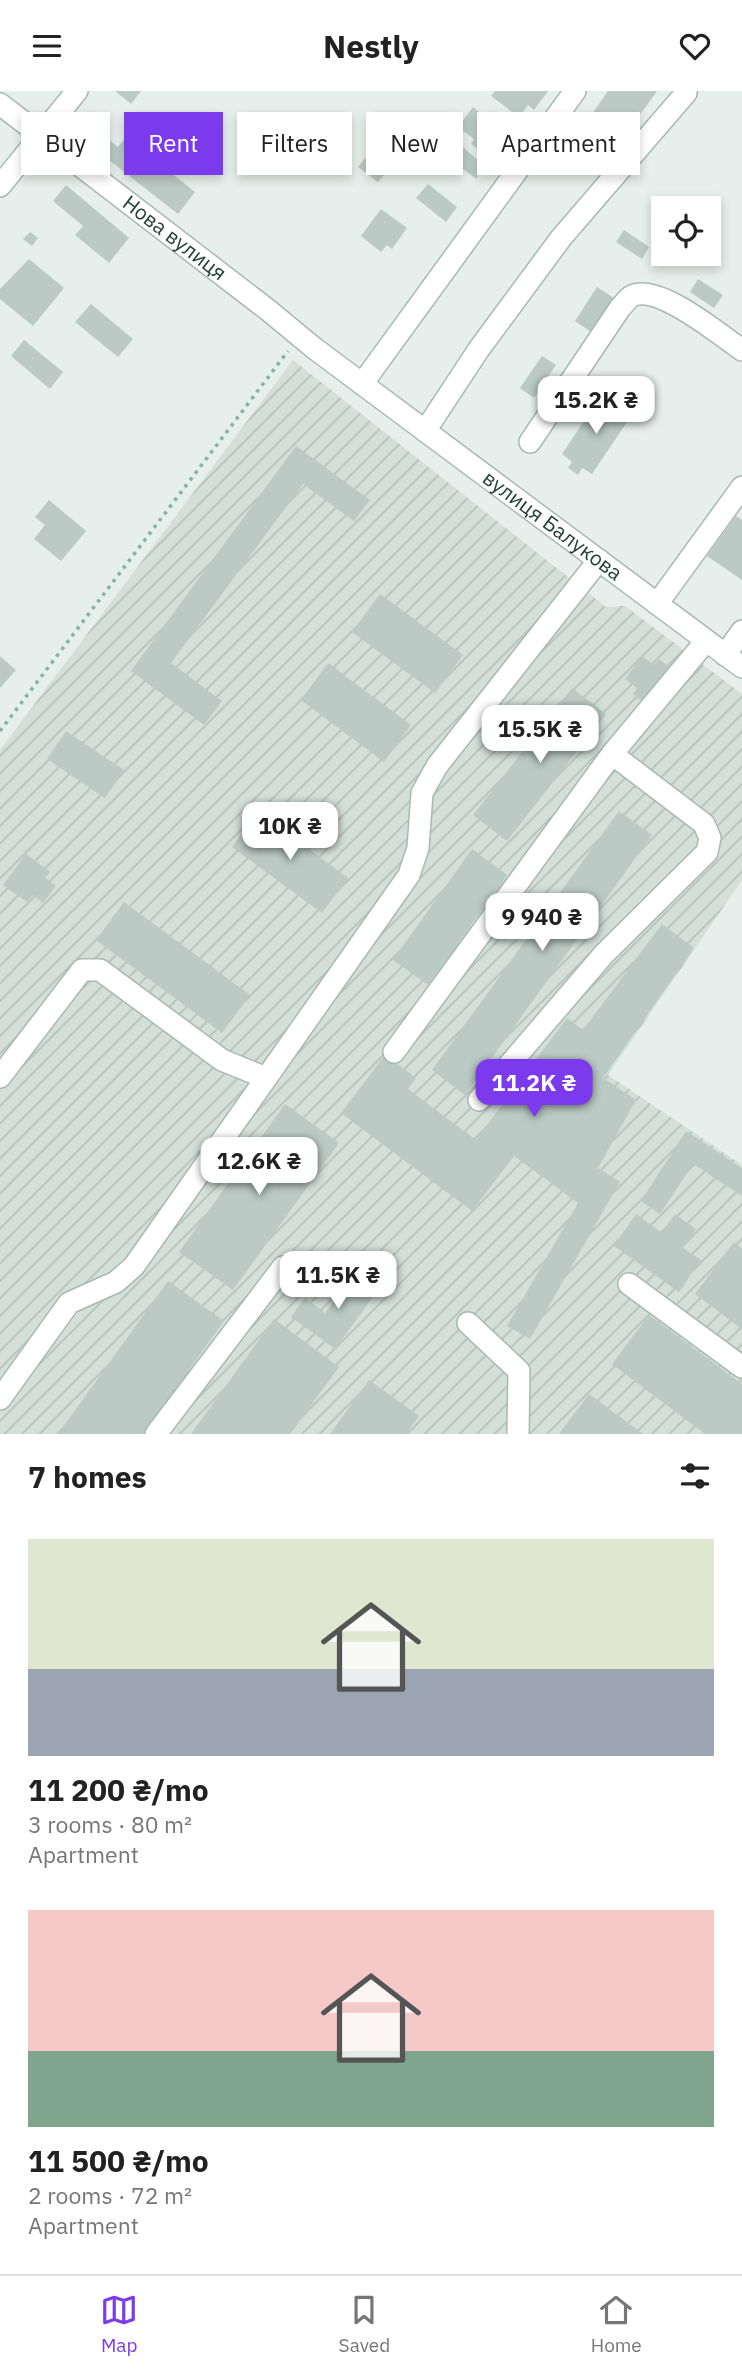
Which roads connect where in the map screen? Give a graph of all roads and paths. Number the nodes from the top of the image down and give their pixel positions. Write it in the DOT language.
graph roads {
  1 [pos="77,91"];
  2 [pos="575,91"];
  3 [pos="686,93"];
  4 [pos="0,104"];
  5 [pos="60,112"];
  6 [pos="21,120"];
  7 [pos="21,160"];
  8 [pos="91,175"];
  9 [pos="0,186"];
  10 [pos="307,342"];
  11 [pos="742,350"];
  12 [pos="362,384"];
  13 [pos="425,431"];
  14 [pos="530,442"];
  15 [pos="742,487"];
  16 [pos="598,560"];
  17 [pos="657,604"];
  18 [pos="742,631"];
  19 [pos="706,641"];
  20 [pos="734,661"];
  21 [pos="0,731"];
  22 [pos="612,754"];
  23 [pos="394,1052"];
  24 [pos="0,1077"];
  25 [pos="266,1078"];
  26 [pos="479,1100"];
  27 [pos="283,1267"];
  28 [pos="629,1284"];
  29 [pos="468,1322"];
  30 [pos="742,1367"];
  31 [pos="0,1399"];
  32 [pos="156,1434"];
  33 [pos="518,1434"];
  1 -- 5 [label="street"];
  2 -- 12 [label="street"];
  3 -- 13 [label="street"];
  4 -- 6 [label="street, Нова вулиця"];
  7 -- 9 [label="street"];
  8 -- 10 [label="street, Нова вулиця"];
  10 -- 12 [label="street, Нова вулиця"];
  10 -- 21 [label="path"];
  11 -- 14 [label="street"];
  12 -- 13 [label="street, вулиця Балукова"];
  13 -- 16 [label="street, вулиця Балукова"];
  15 -- 17 [label="street"];
  16 -- 17 [label="street, вулиця Балукова"];
  16 -- 25 [label="street"];
  17 -- 19 [label="street, вулиця Балукова"];
  18 -- 20 [label="street"];
  19 -- 20 [label="street, вулиця Балукова"];
  19 -- 22 [label="street"];
  22 -- 23 [label="street"];
  22 -- 26 [label="street"];
  24 -- 25 [label="street"];
  25 -- 31 [label="street"];
  27 -- 32 [label="street"];
  28 -- 30 [label="street"];
  29 -- 33 [label="street"];
}
